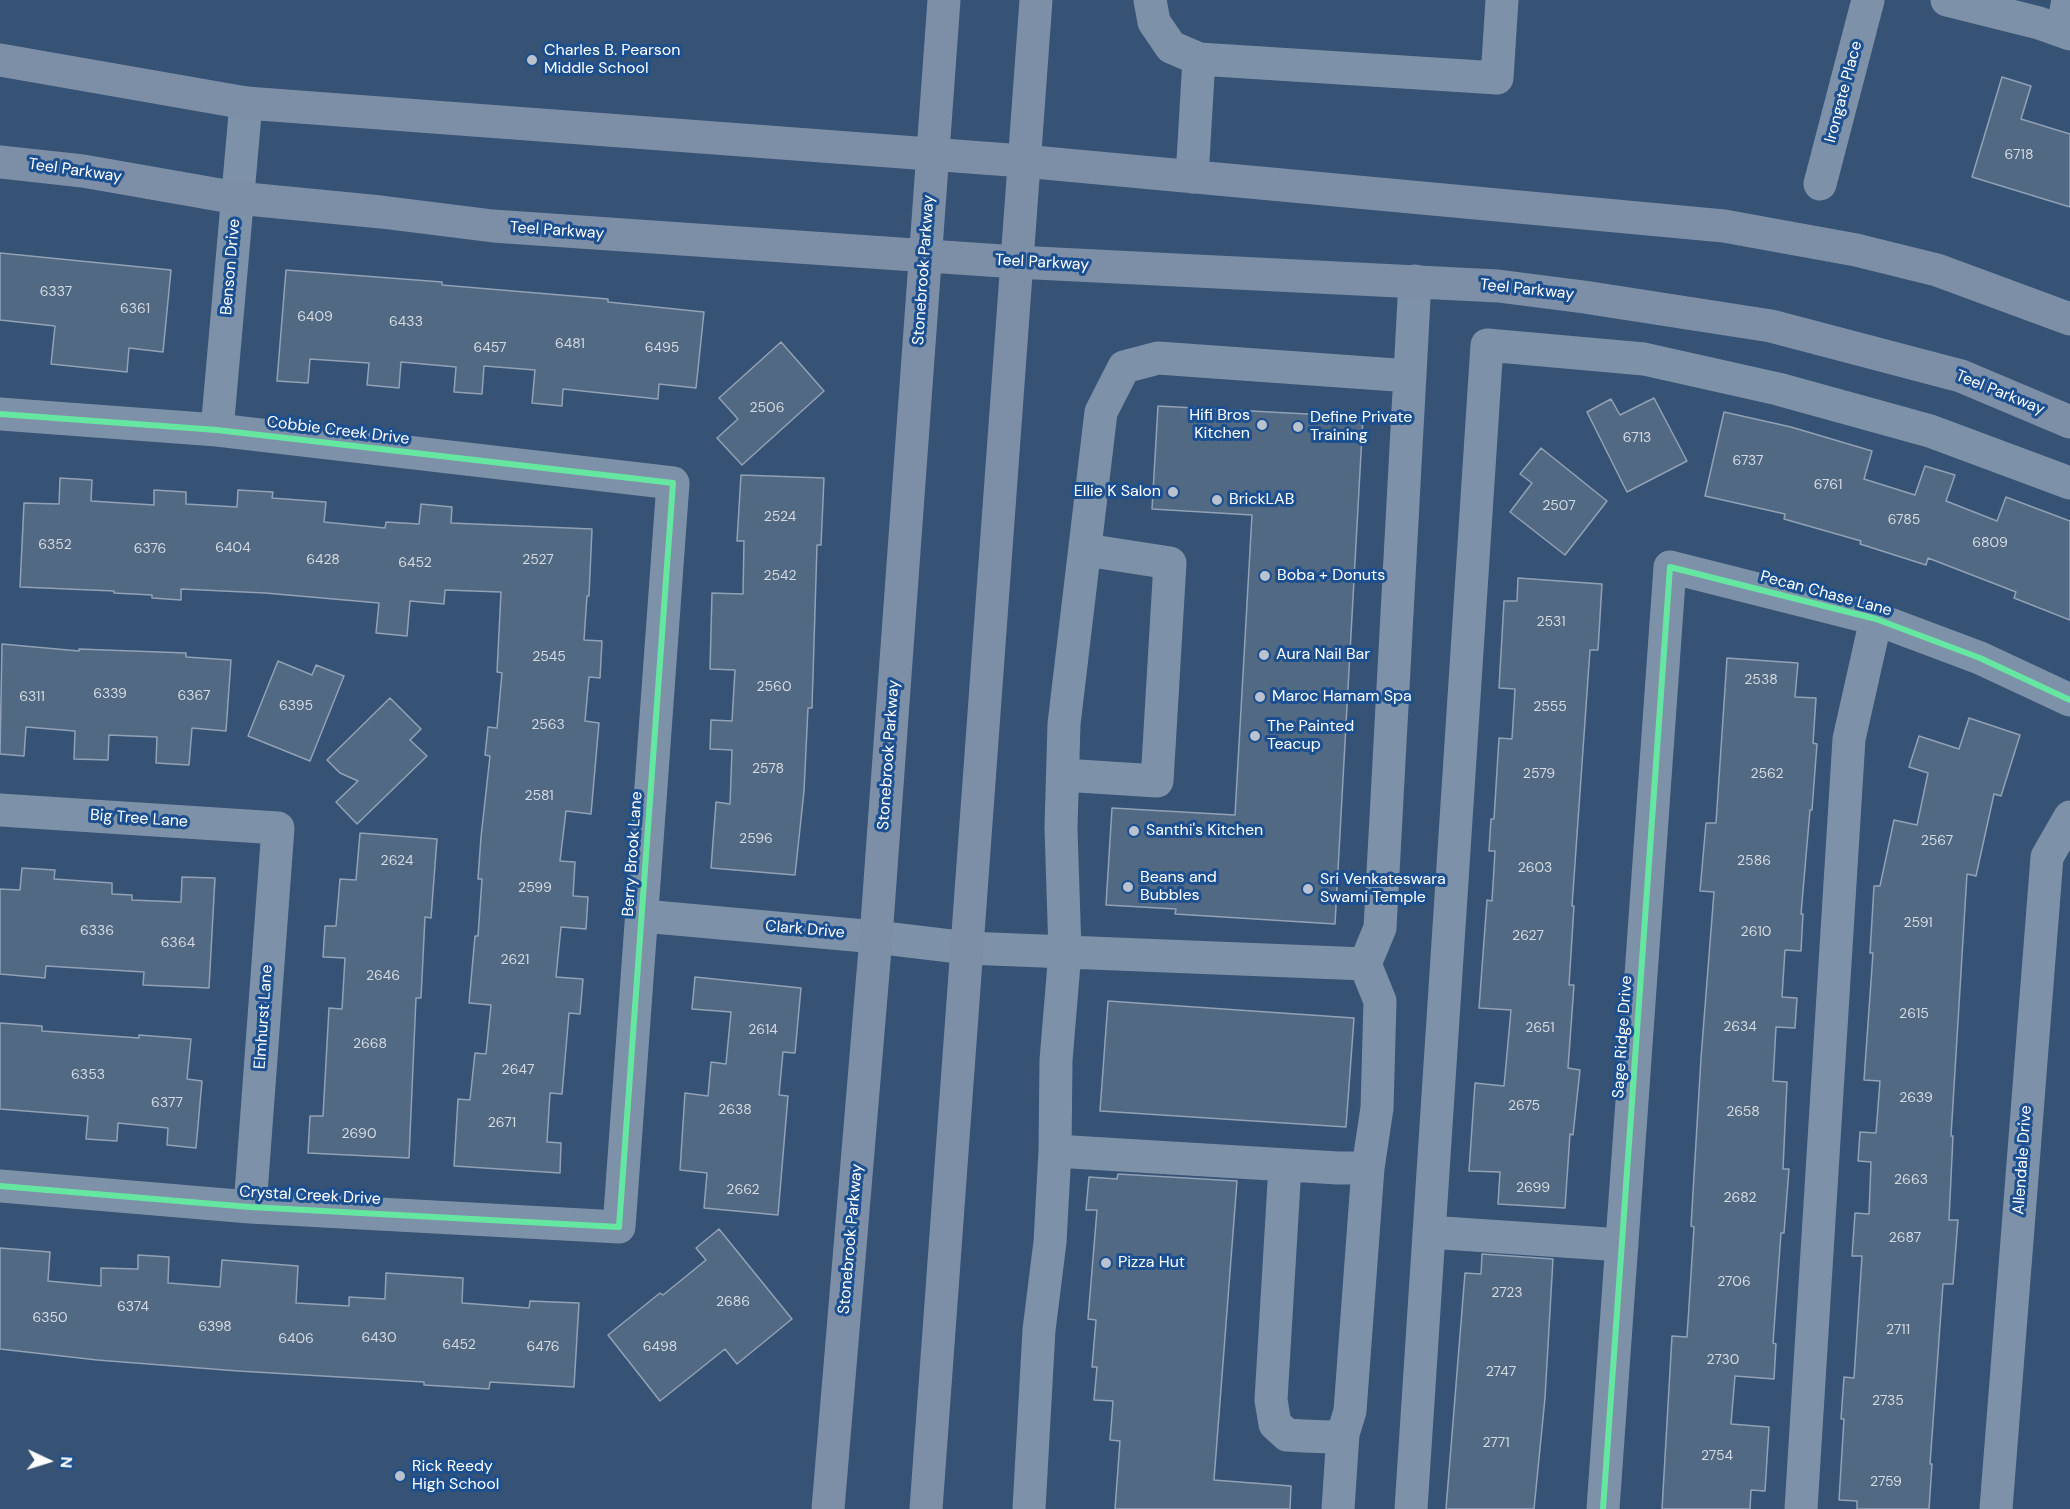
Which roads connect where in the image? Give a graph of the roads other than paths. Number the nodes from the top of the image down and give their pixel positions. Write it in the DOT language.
graph roads {
  1 [pos="944,0"];
  2 [pos="1036,0"];
  3 [pos="1150,0"];
  4 [pos="1502,0"];
  5 [pos="1868,0"];
  6 [pos="1947,0"];
  7 [pos="2067,22"];
  8 [pos="1199,59"];
  9 [pos="0,60"];
  10 [pos="246,103"];
  11 [pos="933,154"];
  12 [pos="1023,161"];
  13 [pos="0,162"];
  14 [pos="1192,177"];
  15 [pos="1820,184"];
  16 [pos="237,198"];
  17 [pos="925,256"];
  18 [pos="1017,262"];
  19 [pos="1415,281"];
  20 [pos="2070,320"];
  21 [pos="1410,376"];
  22 [pos="0,414"];
  23 [pos="2070,422"];
  24 [pos="217,430"];
  25 [pos="673,483"];
  26 [pos="2070,483"];
  27 [pos="1086,550"];
  28 [pos="1671,567"];
  29 [pos="1876,619"];
  30 [pos="2070,700"];
  31 [pos="1063,775"];
  32 [pos="0,810"];
  33 [pos="2070,817"];
  34 [pos="278,828"];
  35 [pos="2057,906"];
  36 [pos="642,916"];
  37 [pos="876,937"];
  38 [pos="967,948"];
  39 [pos="1065,952"];
  40 [pos="1365,964"];
  41 [pos="1055,1151"];
  42 [pos="1285,1166"];
  43 [pos="1368,1168"];
  44 [pos="0,1186"];
  45 [pos="250,1207"];
  46 [pos="619,1227"];
  47 [pos="1429,1232"];
  48 [pos="1622,1245"];
  49 [pos="1343,1434"];
  50 [pos="828,1509"];
  51 [pos="926,1509"];
  52 [pos="1029,1509"];
  53 [pos="1338,1509"];
  54 [pos="1411,1509"];
  55 [pos="1603,1509"];
  56 [pos="1802,1509"];
  57 [pos="1996,1509"];
  1 -- 11 [label="main road, Stonebrook Parkway"];
  2 -- 12 [label="main road"];
  3 -- 8 [label="street"];
  4 -- 8 [label="street"];
  5 -- 15 [label="street, Irongate Place"];
  6 -- 7 [label="street"];
  8 -- 14 [label="street"];
  9 -- 10 [label="main road"];
  10 -- 11 [label="main road"];
  10 -- 16 [label="street, Benson Drive"];
  11 -- 12 [label="main road"];
  11 -- 17 [label="main road, Stonebrook Parkway"];
  12 -- 14 [label="main road"];
  12 -- 18 [label="main road"];
  13 -- 16 [label="main road, Teel Parkway"];
  14 -- 20 [label="main road"];
  16 -- 17 [label="main road, Teel Parkway"];
  16 -- 24 [label="street, Benson Drive"];
  17 -- 18 [label="main road, Teel Parkway"];
  17 -- 37 [label="main road, Stonebrook Parkway"];
  18 -- 19 [label="main road, Teel Parkway"];
  18 -- 38 [label="main road"];
  19 -- 21 [label="street"];
  19 -- 23 [label="main road, Teel Parkway"];
  21 -- 27 [label="street"];
  21 -- 40 [label="street"];
  22 -- 24 [label="street, Cobbie Creek Drive"];
  24 -- 25 [label="street, Cobbie Creek Drive"];
  25 -- 36 [label="street, Berry Brook Lane"];
  26 -- 47 [label="street"];
  27 -- 31 [label="street"];
  27 -- 31 [label="street"];
  28 -- 29 [label="street, Pecan Chase Lane"];
  28 -- 48 [label="street, Sage Ridge Drive"];
  29 -- 30 [label="street, Pecan Chase Lane"];
  29 -- 56 [label="street"];
  31 -- 39 [label="street"];
  32 -- 34 [label="street, Big Tree Lane"];
  33 -- 35 [label="street, Allendale Drive"];
  34 -- 45 [label="street, Elmhurst Lane"];
  35 -- 57 [label="street, Allendale Drive"];
  36 -- 37 [label="street, Clark Drive"];
  36 -- 46 [label="street, Berry Brook Lane"];
  37 -- 38 [label="street, Clark Drive"];
  37 -- 50 [label="main road, Stonebrook Parkway"];
  38 -- 39 [label="street, Clark Drive"];
  38 -- 51 [label="main road"];
  39 -- 40 [label="street, Clark Drive"];
  39 -- 41 [label="street"];
  40 -- 43 [label="street"];
  41 -- 42 [label="street"];
  41 -- 52 [label="street"];
  42 -- 43 [label="street"];
  42 -- 49 [label="street"];
  43 -- 49 [label="street"];
  44 -- 45 [label="street, Crystal Creek Drive"];
  45 -- 46 [label="street, Crystal Creek Drive"];
  47 -- 48 [label="street"];
  47 -- 54 [label="street"];
  48 -- 55 [label="street, Sage Ridge Drive"];
  49 -- 53 [label="street"];
}
